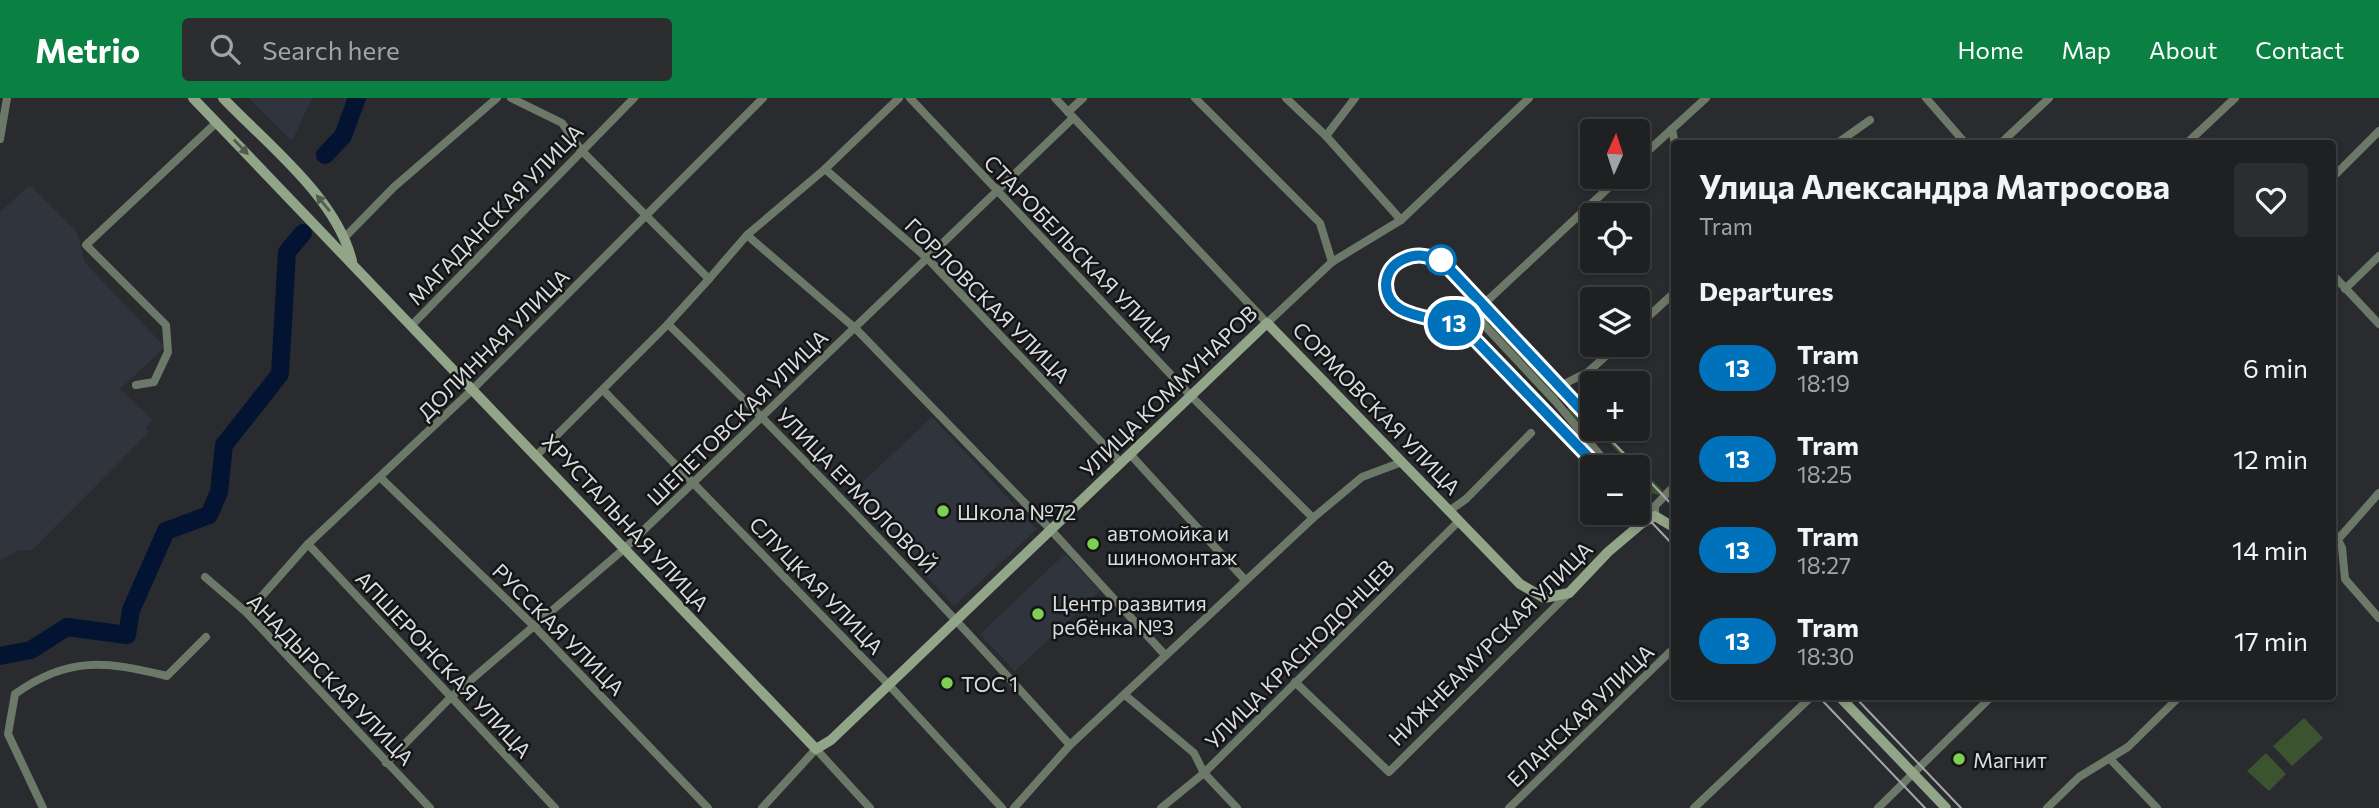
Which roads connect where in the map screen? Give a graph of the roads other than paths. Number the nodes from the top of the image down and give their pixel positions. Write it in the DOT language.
graph roads {
  1 [pos="193,98"];
  2 [pos="223,98"];
  3 [pos="497,98"];
  4 [pos="511,98"];
  5 [pos="634,98"];
  6 [pos="764,98"];
  7 [pos="899,98"];
  8 [pos="910,98"];
  9 [pos="1055,98"];
  10 [pos="1083,98"];
  11 [pos="1195,98"];
  12 [pos="1286,98"];
  13 [pos="1356,98"];
  14 [pos="1529,98"];
  15 [pos="1706,98"];
  16 [pos="1926,98"];
  17 [pos="2049,98"];
  18 [pos="2235,98"];
  19 [pos="4,103"];
  20 [pos="1071,115"];
  21 [pos="1870,120"];
  22 [pos="217,122"];
  23 [pos="1672,129"];
  24 [pos="2379,131"];
  25 [pos="1326,136"];
  26 [pos="0,139"];
  27 [pos="1674,140"];
  28 [pos="1842,140"];
  29 [pos="1963,140"];
  30 [pos="2004,140"];
  31 [pos="2190,140"];
  32 [pos="1650,149"];
  33 [pos="581,150"];
  34 [pos="825,169"];
  35 [pos="2336,174"];
  36 [pos="1607,189"];
  37 [pos="997,192"];
  38 [pos="648,215"];
  39 [pos="1401,220"];
  40 [pos="747,235"];
  41 [pos="346,236"];
  42 [pos="2379,256"];
  43 [pos="928,259"];
  44 [pos="1332,262"];
  45 [pos="353,264"];
  46 [pos="2336,278"];
  47 [pos="709,279"];
  48 [pos="2345,289"];
  49 [pos="1671,296"];
  50 [pos="1650,315"];
  51 [pos="1267,323"];
  52 [pos="668,324"];
  53 [pos="2379,324"];
  54 [pos="412,325"];
  55 [pos="856,328"];
  56 [pos="1605,357"];
  57 [pos="1564,384"];
  58 [pos="136,385"];
  59 [pos="473,389"];
  60 [pos="604,390"];
  61 [pos="1191,396"];
  62 [pos="761,415"];
  63 [pos="1531,433"];
  64 [pos="1130,454"];
  65 [pos="537,455"];
  66 [pos="1600,455"];
  67 [pos="1121,463"];
  68 [pos="1402,463"];
  69 [pos="381,478"];
  70 [pos="694,482"];
  71 [pos="1671,489"];
  72 [pos="2379,493"];
  73 [pos="1650,510"];
  74 [pos="1449,511"];
  75 [pos="1655,516"];
  76 [pos="1313,518"];
  77 [pos="1459,521"];
  78 [pos="1671,525"];
  79 [pos="1051,530"];
  80 [pos="2336,535"];
  81 [pos="2336,541"];
  82 [pos="308,544"];
  83 [pos="624,549"];
  84 [pos="205,577"];
  85 [pos="1245,580"];
  86 [pos="1569,593"];
  87 [pos="247,613"];
  88 [pos="2379,618"];
  89 [pos="957,620"];
  90 [pos="534,626"];
  91 [pos="206,637"];
  92 [pos="1671,652"];
  93 [pos="1165,655"];
  94 [pos="1295,682"];
  95 [pos="889,685"];
  96 [pos="1125,695"];
  97 [pos="451,696"];
  98 [pos="1808,700"];
  99 [pos="1843,700"];
  100 [pos="1988,700"];
  101 [pos="2176,700"];
  102 [pos="1070,745"];
  103 [pos="816,749"];
  104 [pos="2111,760"];
  105 [pos="386,763"];
  106 [pos="1204,773"];
  107 [pos="1913,774"];
  108 [pos="43,808"];
  109 [pos="430,808"];
  110 [pos="555,808"];
  111 [pos="708,808"];
  112 [pos="762,808"];
  113 [pos="870,808"];
  114 [pos="1002,808"];
  115 [pos="1014,808"];
  116 [pos="1161,808"];
  117 [pos="1237,808"];
  118 [pos="1509,808"];
  119 [pos="1694,808"];
  120 [pos="1878,808"];
  121 [pos="1946,808"];
  122 [pos="2047,808"];
  123 [pos="2157,808"];
  1 -- 22 [label="street, ХРУСТАЛЬНАЯ УЛИЦА"];
  41 -- 2 [label="street, one-way"];
  3 -- 41 [label="street"];
  4 -- 33 [label="street"];
  5 -- 33 [label="street, МАГАДАНСКАЯ УЛИЦА"];
  6 -- 38 [label="street, ДОЛИННАЯ УЛИЦА"];
  7 -- 34 [label="street"];
  8 -- 37 [label="street, СТАРОБЕЛЬСКАЯ УЛИЦА"];
  9 -- 20 [label="street, СОРМОВСКАЯ УЛИЦА"];
  10 -- 20 [label="street, ШЕПЕТОВСКАЯ УЛИЦА"];
  11 -- 44 [label="street"];
  12 -- 25 [label="street"];
  13 -- 25 [label="street"];
  14 -- 39 [label="street, УЛИЦА КОММУНАРОВ"];
  15 -- 23 [label="street"];
  16 -- 29 [label="street"];
  17 -- 30 [label="street"];
  18 -- 31 [label="street"];
  19 -- 26 [label="street"];
  20 -- 37 [label="street, ШЕПЕТОВСКАЯ УЛИЦА"];
  20 -- 51 [label="street, СОРМОВСКАЯ УЛИЦА"];
  21 -- 28 [label="street"];
  22 -- 45 [label="street, ХРУСТАЛЬНАЯ УЛИЦА, one-way"];
  22 -- 58 [label="street"];
  23 -- 27 [label="street"];
  23 -- 32 [label="street"];
  24 -- 35 [label="street"];
  25 -- 39 [label="street"];
  33 -- 38 [label="street"];
  33 -- 54 [label="street, МАГАДАНСКАЯ УЛИЦА"];
  34 -- 40 [label="street"];
  34 -- 43 [label="street, ГОРЛОВСКАЯ УЛИЦА"];
  36 -- 66 [label="street"];
  37 -- 43 [label="street, ШЕПЕТОВСКАЯ УЛИЦА"];
  37 -- 61 [label="street, СТАРОБЕЛЬСКАЯ УЛИЦА"];
  38 -- 47 [label="street"];
  38 -- 59 [label="street, ДОЛИННАЯ УЛИЦА"];
  39 -- 44 [label="street, УЛИЦА КОММУНАРОВ"];
  40 -- 47 [label="street"];
  40 -- 55 [label="street"];
  41 -- 45 [label="street"];
  42 -- 48 [label="street"];
  43 -- 55 [label="street, ШЕПЕТОВСКАЯ УЛИЦА"];
  43 -- 67 [label="street, ГОРЛОВСКАЯ УЛИЦА"];
  44 -- 51 [label="street, УЛИЦА КОММУНАРОВ"];
  45 -- 54 [label="street, ХРУСТАЛЬНАЯ УЛИЦА"];
  46 -- 48 [label="street"];
  47 -- 52 [label="street"];
  48 -- 53 [label="street"];
  49 -- 50 [label="street"];
  51 -- 61 [label="street, УЛИЦА КОММУНАРОВ"];
  51 -- 68 [label="street, СОРМОВСКАЯ УЛИЦА"];
  52 -- 60 [label="street"];
  52 -- 62 [label="street, УЛИЦА ЕРМОЛОВОЙ"];
  54 -- 59 [label="street, ХРУСТАЛЬНАЯ УЛИЦА"];
  55 -- 62 [label="street, ШЕПЕТОВСКАЯ УЛИЦА"];
  55 -- 79 [label="street"];
  56 -- 57 [label="street"];
  59 -- 65 [label="street, ХРУСТАЛЬНАЯ УЛИЦА"];
  59 -- 69 [label="street, ДОЛИННАЯ УЛИЦА"];
  60 -- 65 [label="street"];
  60 -- 70 [label="street, СЛУЦКАЯ УЛИЦА"];
  61 -- 64 [label="street, УЛИЦА КОММУНАРОВ"];
  61 -- 76 [label="street, СТАРОБЕЛЬСКАЯ УЛИЦА"];
  62 -- 70 [label="street, ШЕПЕТОВСКАЯ УЛИЦА"];
  62 -- 89 [label="street, УЛИЦА ЕРМОЛОВОЙ"];
  63 -- 74 [label="street"];
  64 -- 67 [label="street, УЛИЦА КОММУНАРОВ"];
  64 -- 85 [label="street"];
  65 -- 83 [label="street, ХРУСТАЛЬНАЯ УЛИЦА"];
  67 -- 79 [label="street, УЛИЦА КОММУНАРОВ"];
  68 -- 74 [label="street, СОРМОВСКАЯ УЛИЦА"];
  68 -- 76 [label="street"];
  69 -- 82 [label="street, ДОЛИННАЯ УЛИЦА"];
  69 -- 90 [label="street, РУССКАЯ УЛИЦА"];
  70 -- 83 [label="street, ШЕПЕТОВСКАЯ УЛИЦА"];
  70 -- 95 [label="street, СЛУЦКАЯ УЛИЦА"];
  71 -- 75 [label="street, НИЖНЕАМУРСКАЯ УЛИЦА"];
  72 -- 80 [label="street"];
  73 -- 75 [label="street"];
  74 -- 77 [label="street, СОРМОВСКАЯ УЛИЦА"];
  75 -- 78 [label="street"];
  75 -- 86 [label="street, НИЖНЕАМУРСКАЯ УЛИЦА"];
  76 -- 85 [label="street"];
  77 -- 86 [label="street, СОРМОВСКАЯ УЛИЦА"];
  77 -- 94 [label="street, УЛИЦА КРАСНОДОНЦЕВ"];
  79 -- 89 [label="street, УЛИЦА КОММУНАРОВ"];
  79 -- 93 [label="street"];
  81 -- 88 [label="street"];
  82 -- 87 [label="street, ДОЛИННАЯ УЛИЦА"];
  82 -- 97 [label="street, АПШЕРОНСКАЯ УЛИЦА"];
  83 -- 90 [label="street, ШЕПЕТОВСКАЯ УЛИЦА"];
  83 -- 103 [label="street, ХРУСТАЛЬНАЯ УЛИЦА"];
  84 -- 87 [label="street, АНАДЫРСКАЯ УЛИЦА"];
  85 -- 93 [label="street"];
  86 -- 94 [label="street, НИЖНЕАМУРСКАЯ УЛИЦА"];
  87 -- 105 [label="street, АНАДЫРСКАЯ УЛИЦА"];
  89 -- 95 [label="street, УЛИЦА КОММУНАРОВ"];
  89 -- 102 [label="street, УЛИЦА ЕРМОЛОВОЙ"];
  90 -- 97 [label="street, ШЕПЕТОВСКАЯ УЛИЦА"];
  90 -- 111 [label="street, РУССКАЯ УЛИЦА"];
  91 -- 108 [label="street"];
  92 -- 118 [label="street, ЕЛАНСКАЯ УЛИЦА"];
  93 -- 96 [label="street"];
  94 -- 106 [label="street, УЛИЦА КРАСНОДОНЦЕВ"];
  95 -- 103 [label="street, УЛИЦА КОММУНАРОВ"];
  95 -- 114 [label="street, СЛУЦКАЯ УЛИЦА"];
  96 -- 102 [label="street"];
  96 -- 106 [label="street"];
  97 -- 105 [label="street, ШЕПЕТОВСКАЯ УЛИЦА"];
  97 -- 110 [label="street, АПШЕРОНСКАЯ УЛИЦА"];
  98 -- 119 [label="street"];
  99 -- 107 [label="street"];
  100 -- 107 [label="street"];
  101 -- 104 [label="street"];
  102 -- 115 [label="street"];
  103 -- 112 [label="street, УЛИЦА КОММУНАРОВ"];
  103 -- 113 [label="street, ХРУСТАЛЬНАЯ УЛИЦА"];
  104 -- 122 [label="street"];
  104 -- 123 [label="street"];
  105 -- 109 [label="street, АНАДЫРСКАЯ УЛИЦА"];
  106 -- 116 [label="street, УЛИЦА КРАСНОДОНЦЕВ"];
  106 -- 117 [label="street"];
  107 -- 120 [label="street"];
  107 -- 121 [label="street"];
}
